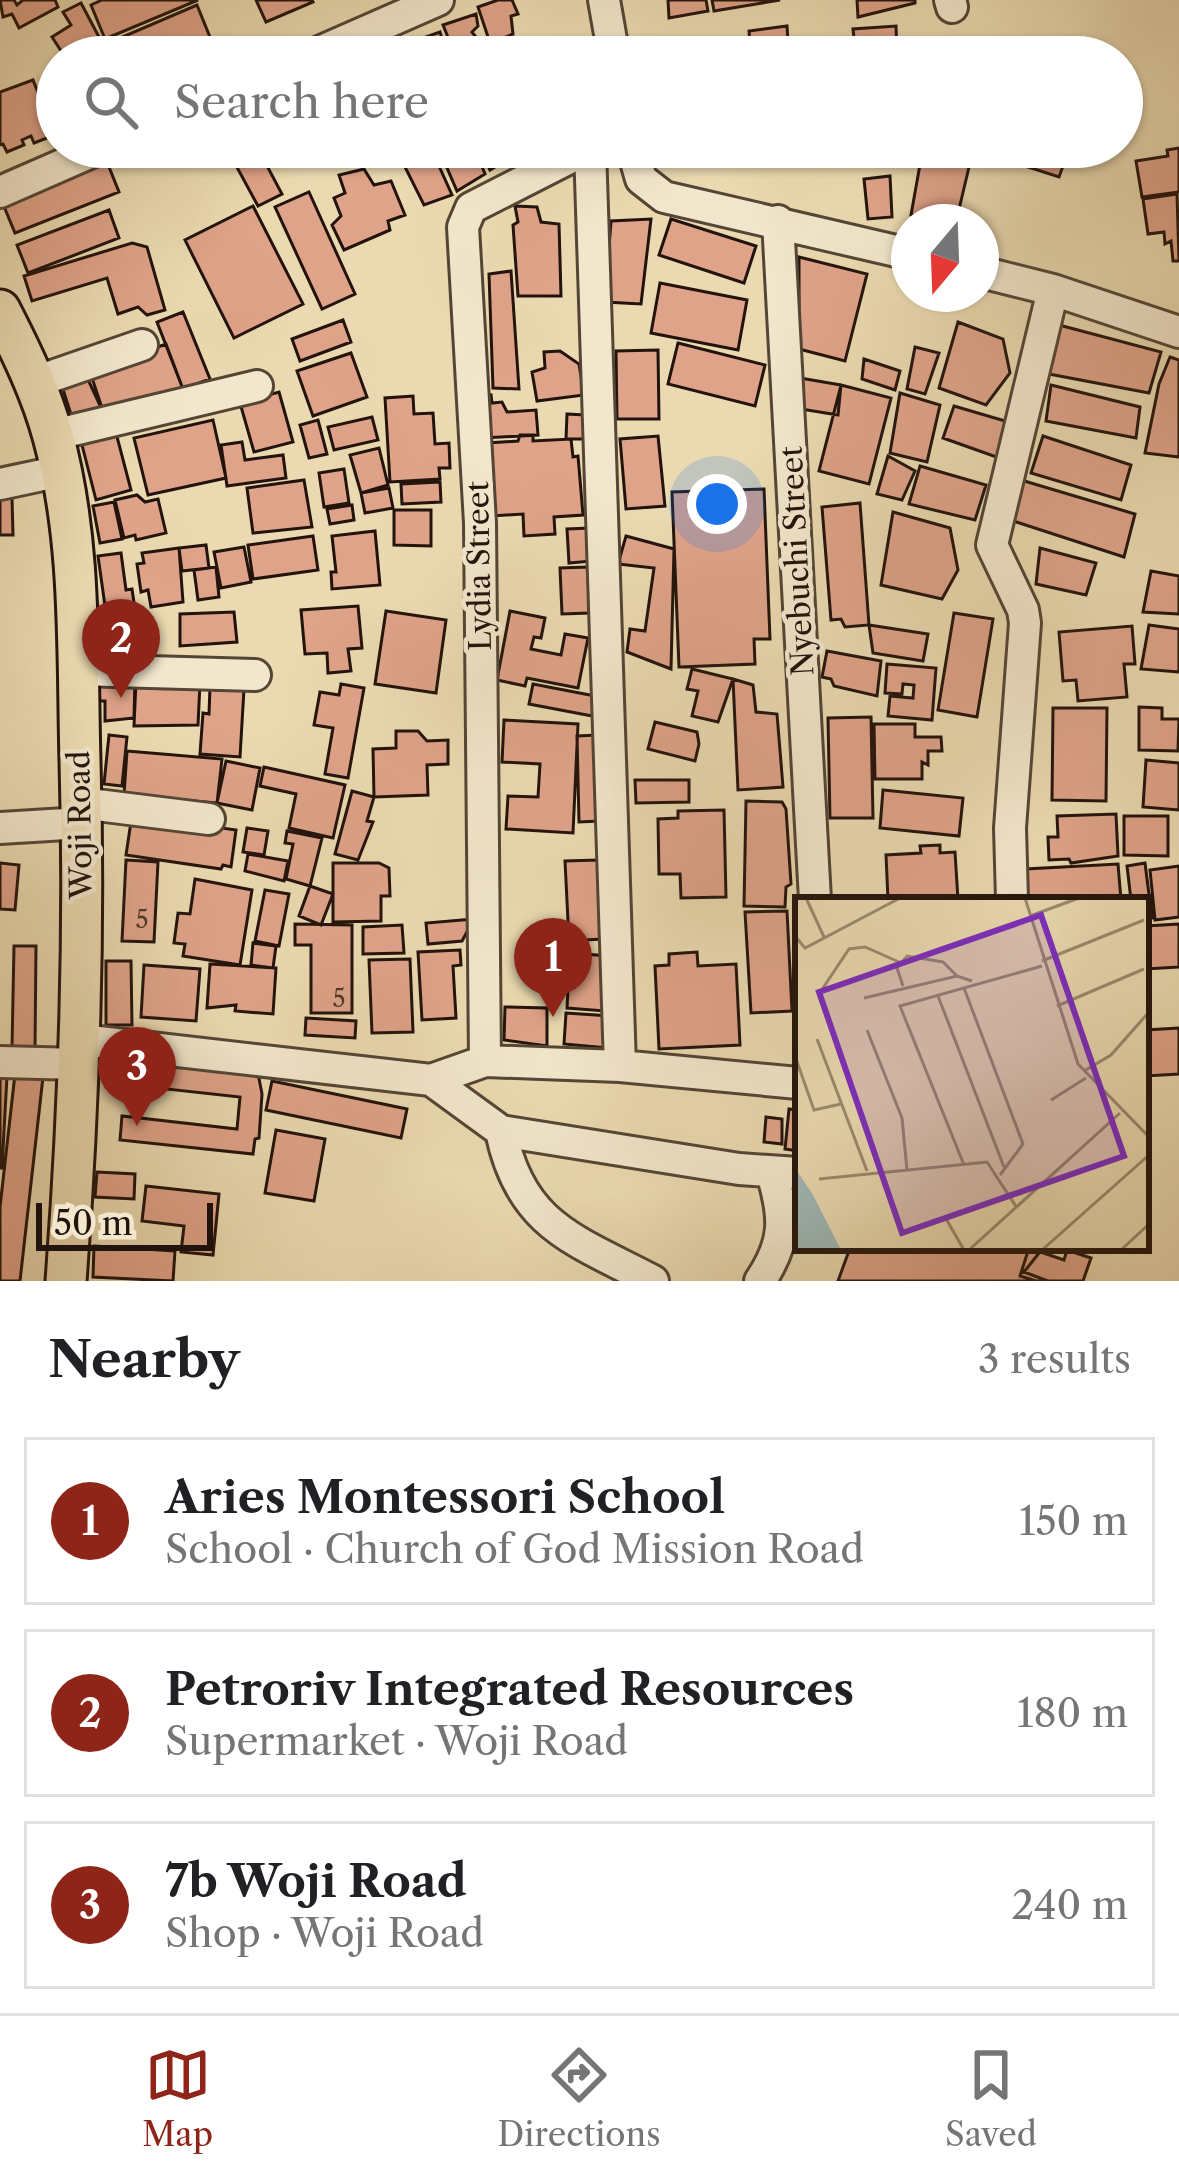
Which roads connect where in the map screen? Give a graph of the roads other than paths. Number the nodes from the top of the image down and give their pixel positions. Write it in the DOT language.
graph roads {
  1 [pos="438,0"];
  2 [pos="604,0"];
  3 [pos="356,36"];
  4 [pos="610,36"];
  5 [pos="55,168"];
  6 [pos="550,168"];
  7 [pos="592,168"];
  8 [pos="638,168"];
  9 [pos="0,192"];
  10 [pos="778,221"];
  11 [pos="891,249"];
  12 [pos="999,276"];
  13 [pos="1053,290"];
  14 [pos="0,310"];
  15 [pos="1179,332"];
  16 [pos="142,345"];
  17 [pos="35,382"];
  18 [pos="256,386"];
  19 [pos="57,453"];
  20 [pos="0,484"];
  21 [pos="79,670"];
  22 [pos="255,675"];
  23 [pos="81,813"];
  24 [pos="209,819"];
  25 [pos="0,828"];
  26 [pos="815,897"];
  27 [pos="1012,897"];
  28 [pos="81,1052"];
  29 [pos="485,1061"];
  30 [pos="0,1062"];
  31 [pos="620,1066"];
  32 [pos="431,1080"];
  33 [pos="795,1084"];
  34 [pos="501,1131"];
  35 [pos="785,1173"];
  36 [pos="66,1281"];
  37 [pos="653,1281"];
  38 [pos="760,1281"];
  1 -- 3 [label="street"];
  2 -- 4 [label="street"];
  5 -- 9 [label="street"];
  6 -- 29 [label="street, Lydia Street"];
  7 -- 31 [label="street"];
  8 -- 10 [label="street"];
  10 -- 11 [label="street"];
  10 -- 26 [label="street, Nyebuchi Street"];
  12 -- 13 [label="street"];
  13 -- 15 [label="street"];
  13 -- 27 [label="street"];
  14 -- 17 [label="main road, Woji Road"];
  16 -- 17 [label="street"];
  17 -- 19 [label="main road, Woji Road"];
  18 -- 19 [label="street"];
  19 -- 20 [label="street"];
  19 -- 21 [label="main road, Woji Road"];
  21 -- 22 [label="street"];
  21 -- 23 [label="main road, Woji Road"];
  23 -- 24 [label="street"];
  23 -- 25 [label="street"];
  23 -- 28 [label="main road, Woji Road"];
  28 -- 30 [label="street"];
  28 -- 32 [label="street"];
  28 -- 36 [label="main road, Woji Road"];
  29 -- 31 [label="street"];
  29 -- 32 [label="street"];
  31 -- 33 [label="street"];
  32 -- 34 [label="street"];
  34 -- 35 [label="street"];
  34 -- 37 [label="street"];
  35 -- 38 [label="street"];
}
